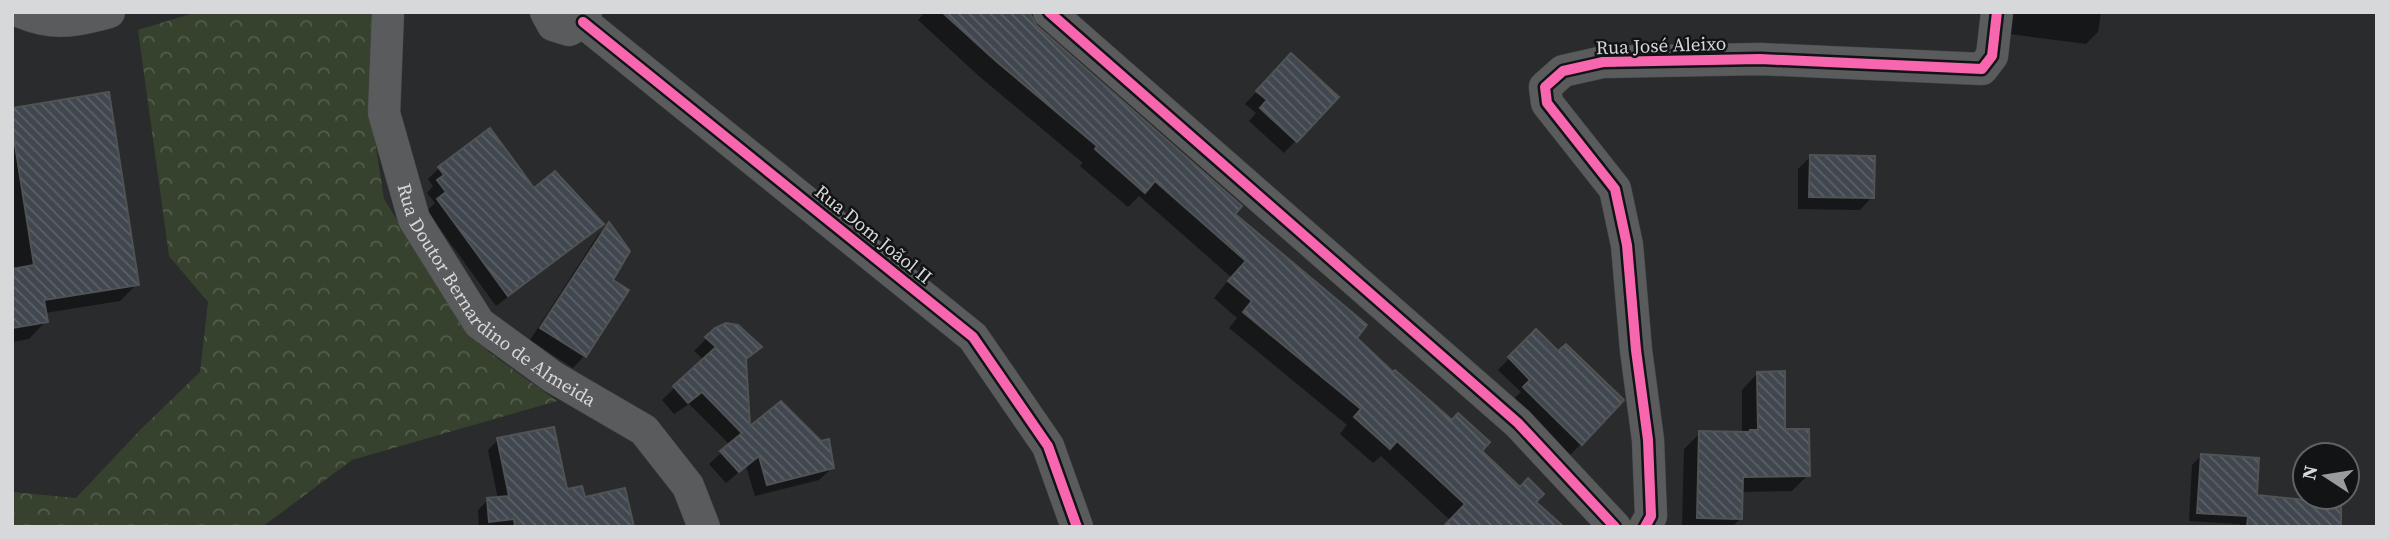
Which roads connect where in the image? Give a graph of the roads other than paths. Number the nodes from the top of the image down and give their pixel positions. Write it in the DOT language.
graph roads {
  1 [pos="21,12"];
  2 [pos="109,12"];
  3 [pos="388,12"];
  4 [pos="546,12"];
  5 [pos="1049,12"];
  6 [pos="1997,12"];
  7 [pos="584,17"];
  8 [pos="705,527"];
  9 [pos="1077,527"];
  10 [pos="1615,527"];
  11 [pos="1645,527"];
  1 -- 2 [label="street"];
  3 -- 8 [label="street, Rua Doutor Bernardino de Almeida"];
  4 -- 7 [label="street"];
  5 -- 10 [label="street"];
  6 -- 11 [label="street, Rua José Aleixo"];
  7 -- 9 [label="street, Rua Dom Joãol II"];
}
